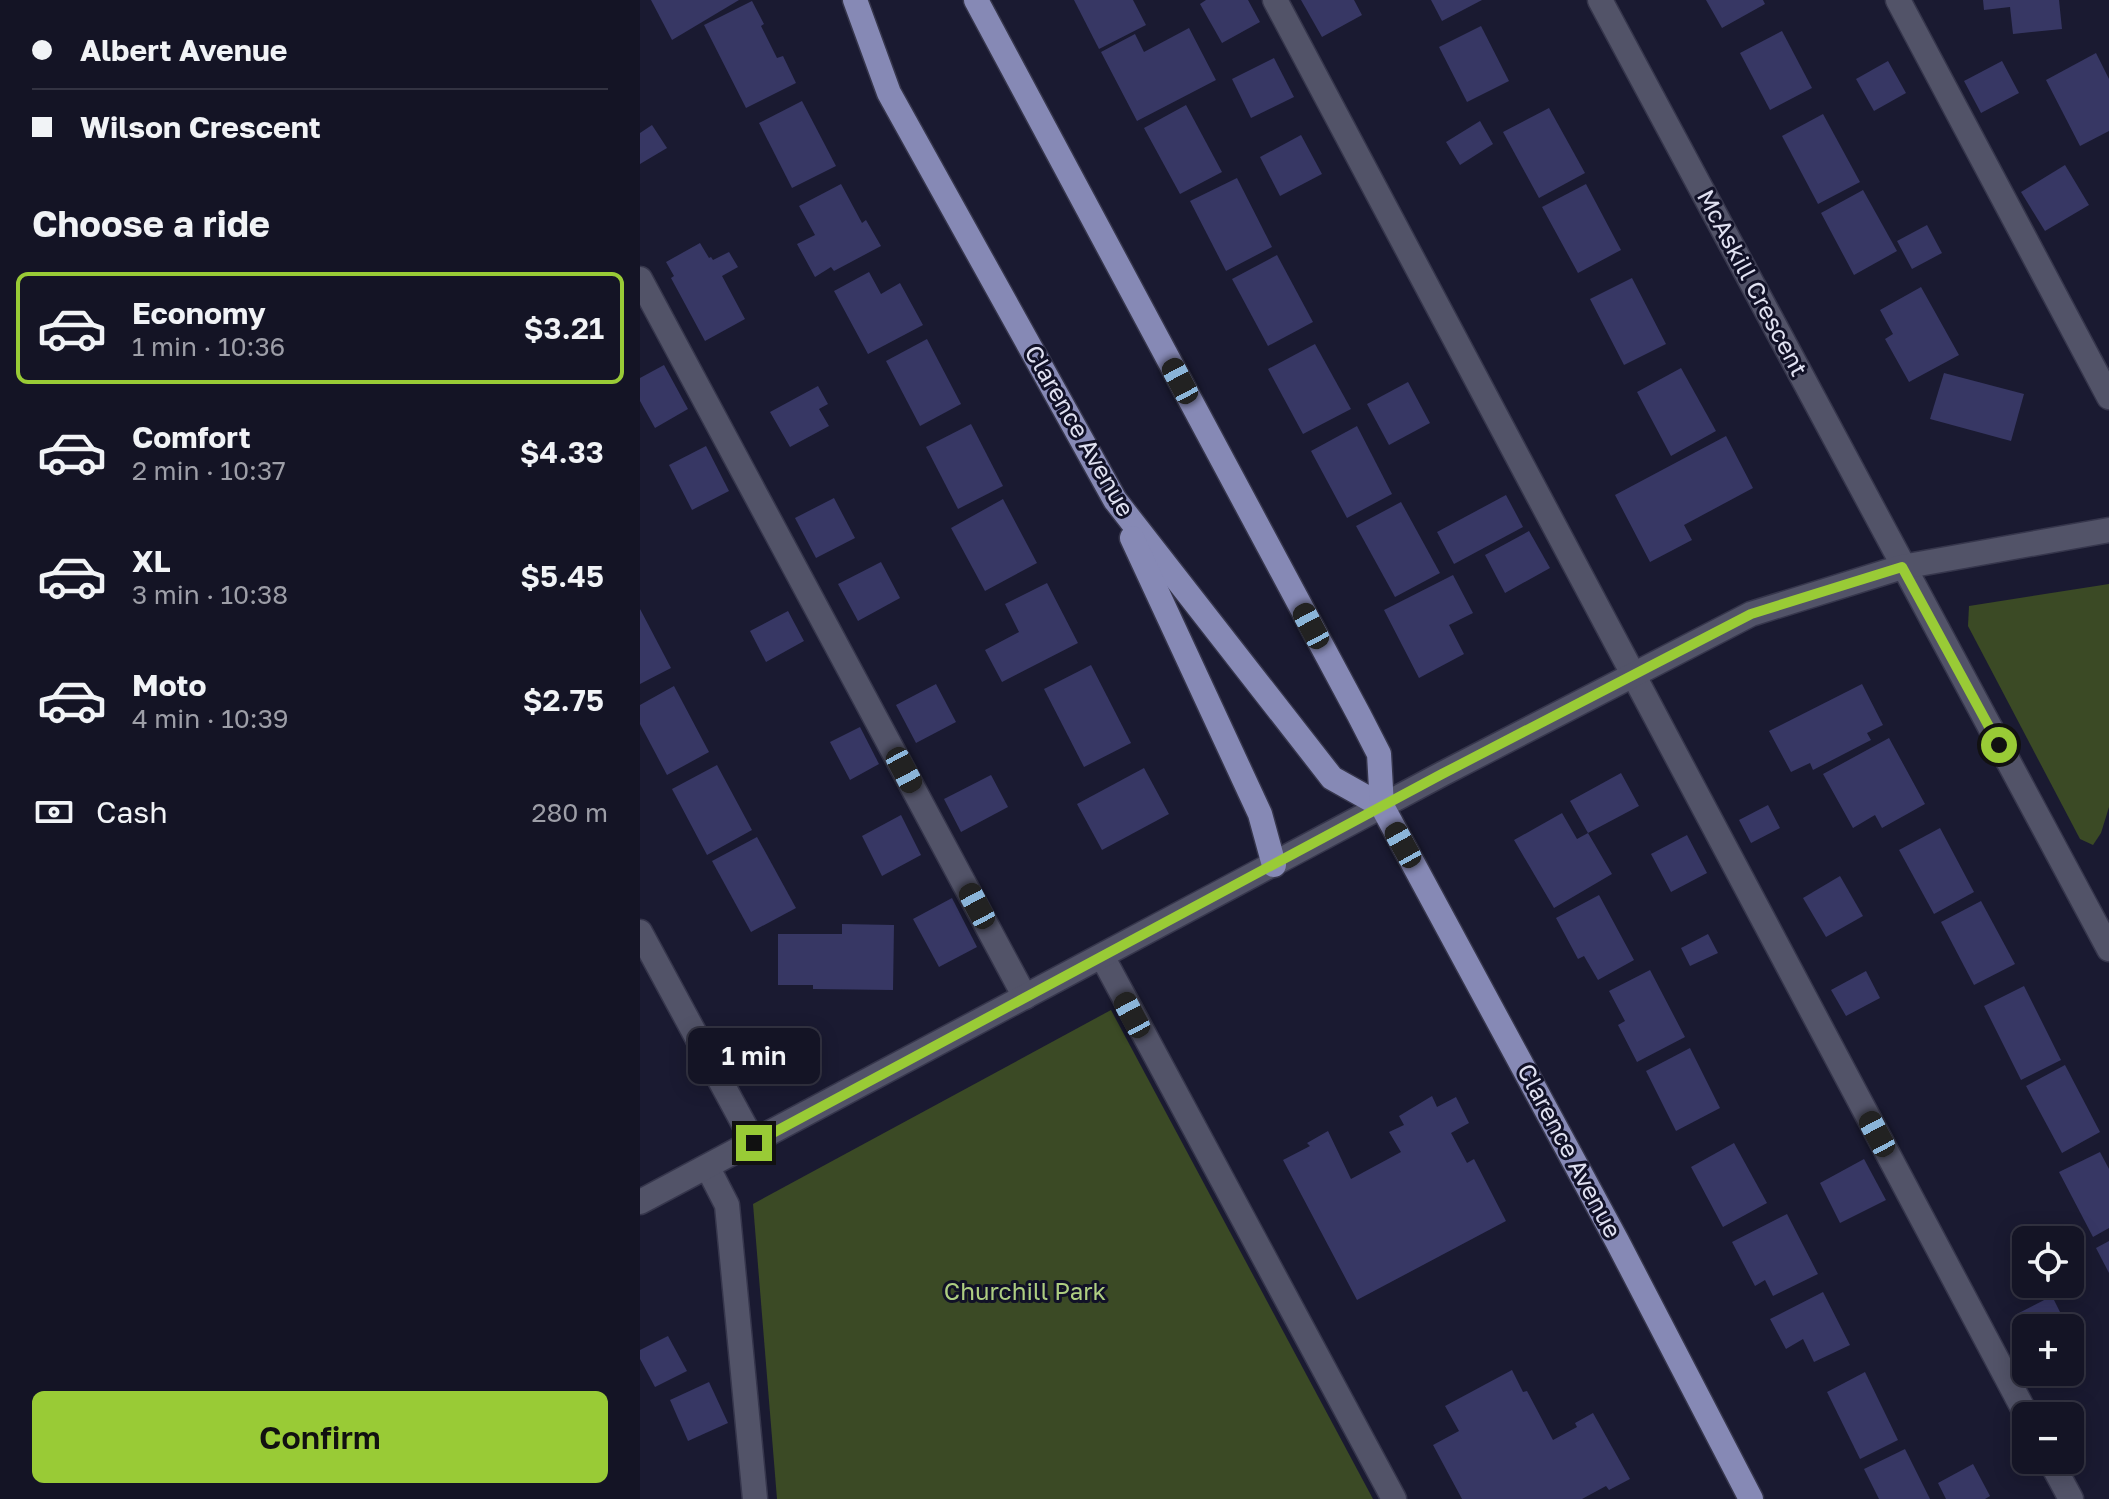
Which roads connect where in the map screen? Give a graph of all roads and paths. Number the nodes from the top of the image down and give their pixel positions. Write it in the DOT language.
graph roads {
  1 [pos="855,0"];
  2 [pos="976,0"];
  3 [pos="1275,0"];
  4 [pos="1600,0"];
  5 [pos="1898,0"];
  6 [pos="640,279"];
  7 [pos="2109,397"];
  8 [pos="1115,500"];
  9 [pos="2109,530"];
  10 [pos="1902,567"];
  11 [pos="1633,676"];
  12 [pos="1382,806"];
  13 [pos="1274,865"];
  14 [pos="640,932"];
  15 [pos="2107,935"];
  16 [pos="1102,956"];
  17 [pos="1025,997"];
  18 [pos="754,1143"];
  19 [pos="708,1168"];
  20 [pos="640,1202"];
  21 [pos="2020,1402"];
  22 [pos="2058,1474"];
  23 [pos="755,1499"];
  24 [pos="1394,1499"];
  25 [pos="1751,1499"];
  26 [pos="2071,1499"];
  1 -- 8 [label="main road, Clarence Avenue"];
  2 -- 12 [label="main road, Clarence Avenue"];
  3 -- 11 [label="street"];
  4 -- 10 [label="street, McAskill Crescent"];
  5 -- 7 [label="street"];
  6 -- 17 [label="street"];
  8 -- 12 [label="main road, Clarence Avenue"];
  8 -- 13 [label="main road"];
  9 -- 10 [label="street"];
  10 -- 11 [label="street"];
  10 -- 15 [label="street, McAskill Crescent"];
  11 -- 12 [label="street"];
  11 -- 21 [label="street"];
  12 -- 13 [label="street"];
  12 -- 25 [label="main road, Clarence Avenue"];
  13 -- 16 [label="street"];
  14 -- 18 [label="street"];
  16 -- 17 [label="street"];
  16 -- 24 [label="street"];
  17 -- 18 [label="street"];
  18 -- 19 [label="street"];
  19 -- 20 [label="street"];
  19 -- 23 [label="street"];
  22 -- 26 [label="street"];
}
